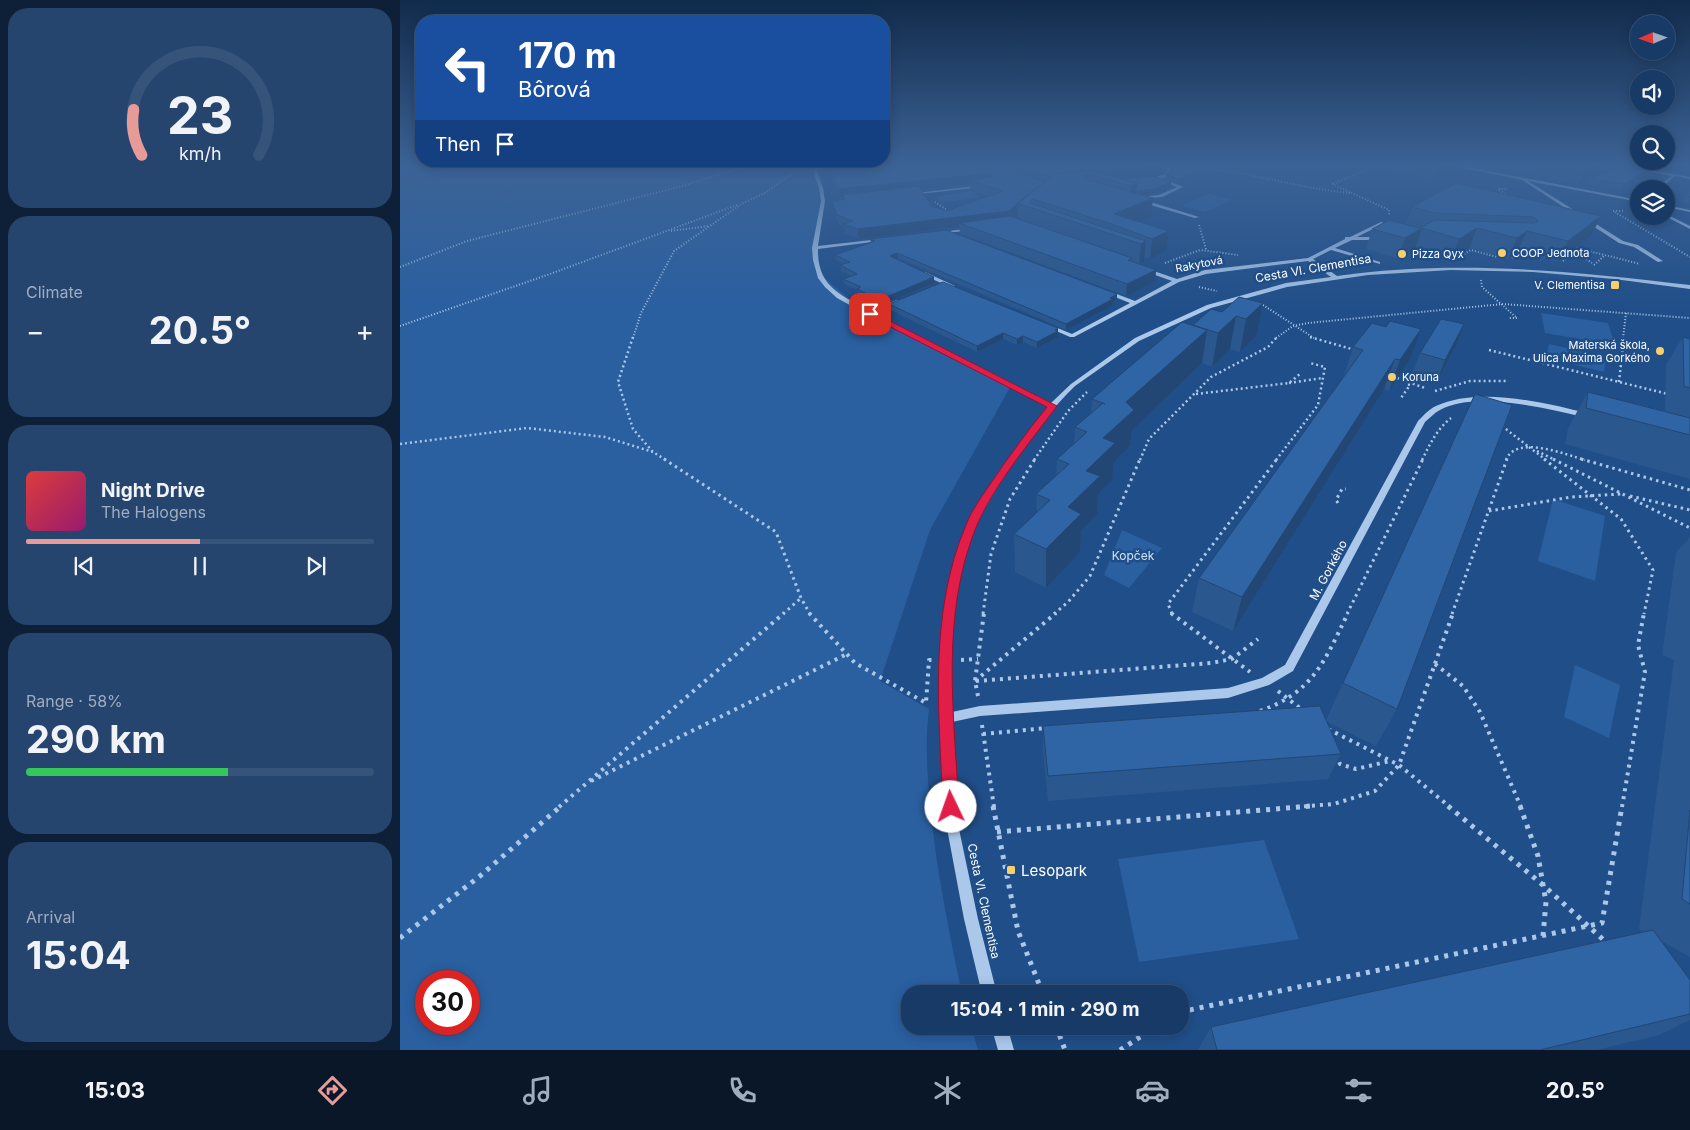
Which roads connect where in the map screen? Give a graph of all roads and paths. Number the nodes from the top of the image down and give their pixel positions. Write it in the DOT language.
graph roads {
  1 [pos="577,213"];
  2 [pos="715,213"];
  3 [pos="729,213"];
  4 [pos="822,213"];
  5 [pos="1183,213"];
  6 [pos="1390,213"];
  7 [pos="1576,213"];
  8 [pos="1616,213"];
  9 [pos="1197,217"];
  10 [pos="1675,220"];
  11 [pos="1630,221"];
  12 [pos="1381,223"];
  13 [pos="1636,225"];
  14 [pos="710,226"];
  15 [pos="980,227"];
  16 [pos="1400,228"];
  17 [pos="1690,228"];
  18 [pos="665,231"];
  19 [pos="948,232"];
  20 [pos="929,234"];
  21 [pos="1389,237"];
  22 [pos="964,238"];
  23 [pos="1348,238"];
  24 [pos="891,239"];
  25 [pos="1575,244"];
  26 [pos="1570,246"];
  27 [pos="816,248"];
  28 [pos="1329,248"];
  29 [pos="1579,248"];
  30 [pos="1583,250"];
  31 [pos="1690,257"];
  32 [pos="1309,259"];
  33 [pos="1660,261"];
  34 [pos="1378,263"];
  35 [pos="1594,265"];
  36 [pos="1644,265"];
  37 [pos="400,267"];
  38 [pos="1140,268"];
  39 [pos="915,270"];
  40 [pos="1148,271"];
  41 [pos="1335,278"];
  42 [pos="1487,279"];
  43 [pos="1177,281"];
  44 [pos="944,283"];
  45 [pos="1191,285"];
  46 [pos="936,286"];
  47 [pos="1690,286"];
  48 [pos="1098,289"];
  49 [pos="962,290"];
  50 [pos="1224,293"];
  51 [pos="1267,299"];
  52 [pos="903,300"];
  53 [pos="1273,302"];
  54 [pos="1135,303"];
  55 [pos="1263,304"];
  56 [pos="1503,304"];
  57 [pos="1626,313"];
  58 [pos="870,314"];
  59 [pos="1509,318"];
  60 [pos="1690,318"];
  61 [pos="1045,324"];
  62 [pos="400,326"];
  63 [pos="1293,326"];
  64 [pos="1489,350"];
  65 [pos="1361,351"];
  66 [pos="1310,363"];
  67 [pos="1300,374"];
  68 [pos="1323,378"];
  69 [pos="1397,378"];
  70 [pos="1508,381"];
  71 [pos="1408,382"];
  72 [pos="1619,382"];
  73 [pos="1289,383"];
  74 [pos="1425,388"];
  75 [pos="1090,389"];
  76 [pos="1435,391"];
  77 [pos="1195,394"];
  78 [pos="1672,394"];
  79 [pos="1400,398"];
  80 [pos="1052,406"];
  81 [pos="1495,420"];
  82 [pos="1600,420"];
  83 [pos="400,444"];
  84 [pos="1528,447"];
  85 [pos="653,452"];
  86 [pos="1346,489"];
  87 [pos="1690,490"];
  88 [pos="1589,494"];
  89 [pos="1623,494"];
  90 [pos="1338,503"];
  91 [pos="1664,504"];
  92 [pos="1690,510"];
  93 [pos="1488,511"];
  94 [pos="1663,514"];
  95 [pos="1690,528"];
  96 [pos="801,598"];
  97 [pos="1258,639"];
  98 [pos="847,654"];
  99 [pos="978,659"];
  100 [pos="1232,659"];
  101 [pos="946,660"];
  102 [pos="1434,664"];
  103 [pos="975,681"];
  104 [pos="1265,682"];
  105 [pos="980,711"];
  106 [pos="1309,715"];
  107 [pos="947,718"];
  108 [pos="1326,734"];
  109 [pos="1333,749"];
  110 [pos="1391,761"];
  111 [pos="1398,765"];
  112 [pos="586,784"];
  113 [pos="998,832"];
  114 [pos="1543,884"];
  115 [pos="1589,926"];
  116 [pos="1543,936"];
  117 [pos="400,938"];
  118 [pos="1611,947"];
  119 [pos="987,985"];
  120 [pos="1039,985"];
  121 [pos="1189,1010"];
  122 [pos="1002,1035"];
  123 [pos="1059,1035"];
  124 [pos="1143,1035"];
  125 [pos="1006,1050"];
  126 [pos="1065,1050"];
  127 [pos="1120,1050"];
  1 -- 37 [label="path"];
  2 -- 18 [label="path"];
  3 -- 14 [label="path"];
  4 -- 27 [label="street"];
  5 -- 9 [label="street"];
  6 -- 12 [label="path"];
  7 -- 33 [label="street"];
  8 -- 11 [label="path"];
  9 -- 40 [label="path"];
  10 -- 17 [label="street"];
  12 -- 16 [label="street"];
  12 -- 23 [label="street, Cesta Vl. Clementisa"];
  13 -- 31 [label="path"];
  14 -- 18 [label="path"];
  14 -- 85 [label="path"];
  15 -- 19 [label="street"];
  18 -- 62 [label="path"];
  19 -- 20 [label="street"];
  19 -- 22 [label="street"];
  21 -- 23 [label="street"];
  23 -- 28 [label="street, Cesta Vl. Clementisa"];
  24 -- 27 [label="street"];
  25 -- 30 [label="path"];
  26 -- 29 [label="path"];
  27 -- 58 [label="street"];
  28 -- 32 [label="street, Cesta Vl. Clementisa"];
  28 -- 34 [label="street"];
  29 -- 30 [label="path"];
  29 -- 35 [label="path"];
  30 -- 36 [label="path"];
  32 -- 41 [label="street"];
  32 -- 43 [label="street, Rakytová"];
  38 -- 40 [label="street, Rakytová"];
  39 -- 44 [label="street"];
  40 -- 43 [label="street, Rakytová"];
  41 -- 47 [label="street, Cesta Vl. Clementisa"];
  41 -- 80 [label="street, Cesta Vl. Clementisa"];
  42 -- 56 [label="path"];
  43 -- 54 [label="street"];
  44 -- 46 [label="street"];
  44 -- 49 [label="street"];
  45 -- 50 [label="path"];
  48 -- 54 [label="street"];
  51 -- 55 [label="path"];
  52 -- 58 [label="street"];
  53 -- 55 [label="path"];
  54 -- 61 [label="street"];
  55 -- 63 [label="path"];
  56 -- 57 [label="path"];
  56 -- 59 [label="path"];
  56 -- 63 [label="path"];
  57 -- 60 [label="path"];
  57 -- 72 [label="path"];
  58 -- 80 [label="street"];
  63 -- 65 [label="path"];
  63 -- 77 [label="path"];
  64 -- 72 [label="path"];
  66 -- 68 [label="path"];
  67 -- 73 [label="path"];
  68 -- 73 [label="path"];
  68 -- 100 [label="path"];
  69 -- 71 [label="path"];
  70 -- 76 [label="path"];
  71 -- 74 [label="path"];
  71 -- 79 [label="path"];
  72 -- 78 [label="path"];
  73 -- 77 [label="path"];
  75 -- 99 [label="path"];
  77 -- 103 [label="path"];
  80 -- 101 [label="street, Cesta Vl. Clementisa"];
  81 -- 84 [label="path"];
  82 -- 104 [label="street, M. Gorkého"];
  83 -- 85 [label="path"];
  84 -- 87 [label="path"];
  84 -- 88 [label="path"];
  84 -- 89 [label="path"];
  84 -- 93 [label="path"];
  85 -- 96 [label="path"];
  86 -- 90 [label="path"];
  88 -- 89 [label="path"];
  88 -- 93 [label="path"];
  88 -- 115 [label="path"];
  89 -- 91 [label="path"];
  89 -- 94 [label="path"];
  91 -- 92 [label="path"];
  91 -- 94 [label="path"];
  93 -- 102 [label="path"];
  94 -- 95 [label="path"];
  96 -- 98 [label="path"];
  96 -- 112 [label="path"];
  97 -- 100 [label="path"];
  98 -- 101 [label="path"];
  98 -- 112 [label="path"];
  99 -- 101 [label="path"];
  99 -- 103 [label="path"];
  100 -- 103 [label="path"];
  100 -- 104 [label="path"];
  101 -- 107 [label="street, Cesta Vl. Clementisa"];
  102 -- 111 [label="path"];
  102 -- 114 [label="path"];
  103 -- 105 [label="path"];
  104 -- 105 [label="street, M. Gorkého"];
  104 -- 106 [label="path"];
  105 -- 107 [label="street, M. Gorkého"];
  105 -- 113 [label="path"];
  107 -- 119 [label="street, Cesta Vl. Clementisa"];
  108 -- 110 [label="path"];
  109 -- 110 [label="path"];
  110 -- 111 [label="path"];
  111 -- 113 [label="path"];
  111 -- 114 [label="path"];
  112 -- 117 [label="path"];
  113 -- 120 [label="path"];
  114 -- 115 [label="path"];
  114 -- 116 [label="path"];
  115 -- 116 [label="path"];
  115 -- 118 [label="path"];
  116 -- 121 [label="path"];
  122 -- 125 [label="street"];
  123 -- 126 [label="path"];
  124 -- 127 [label="path"];
}
